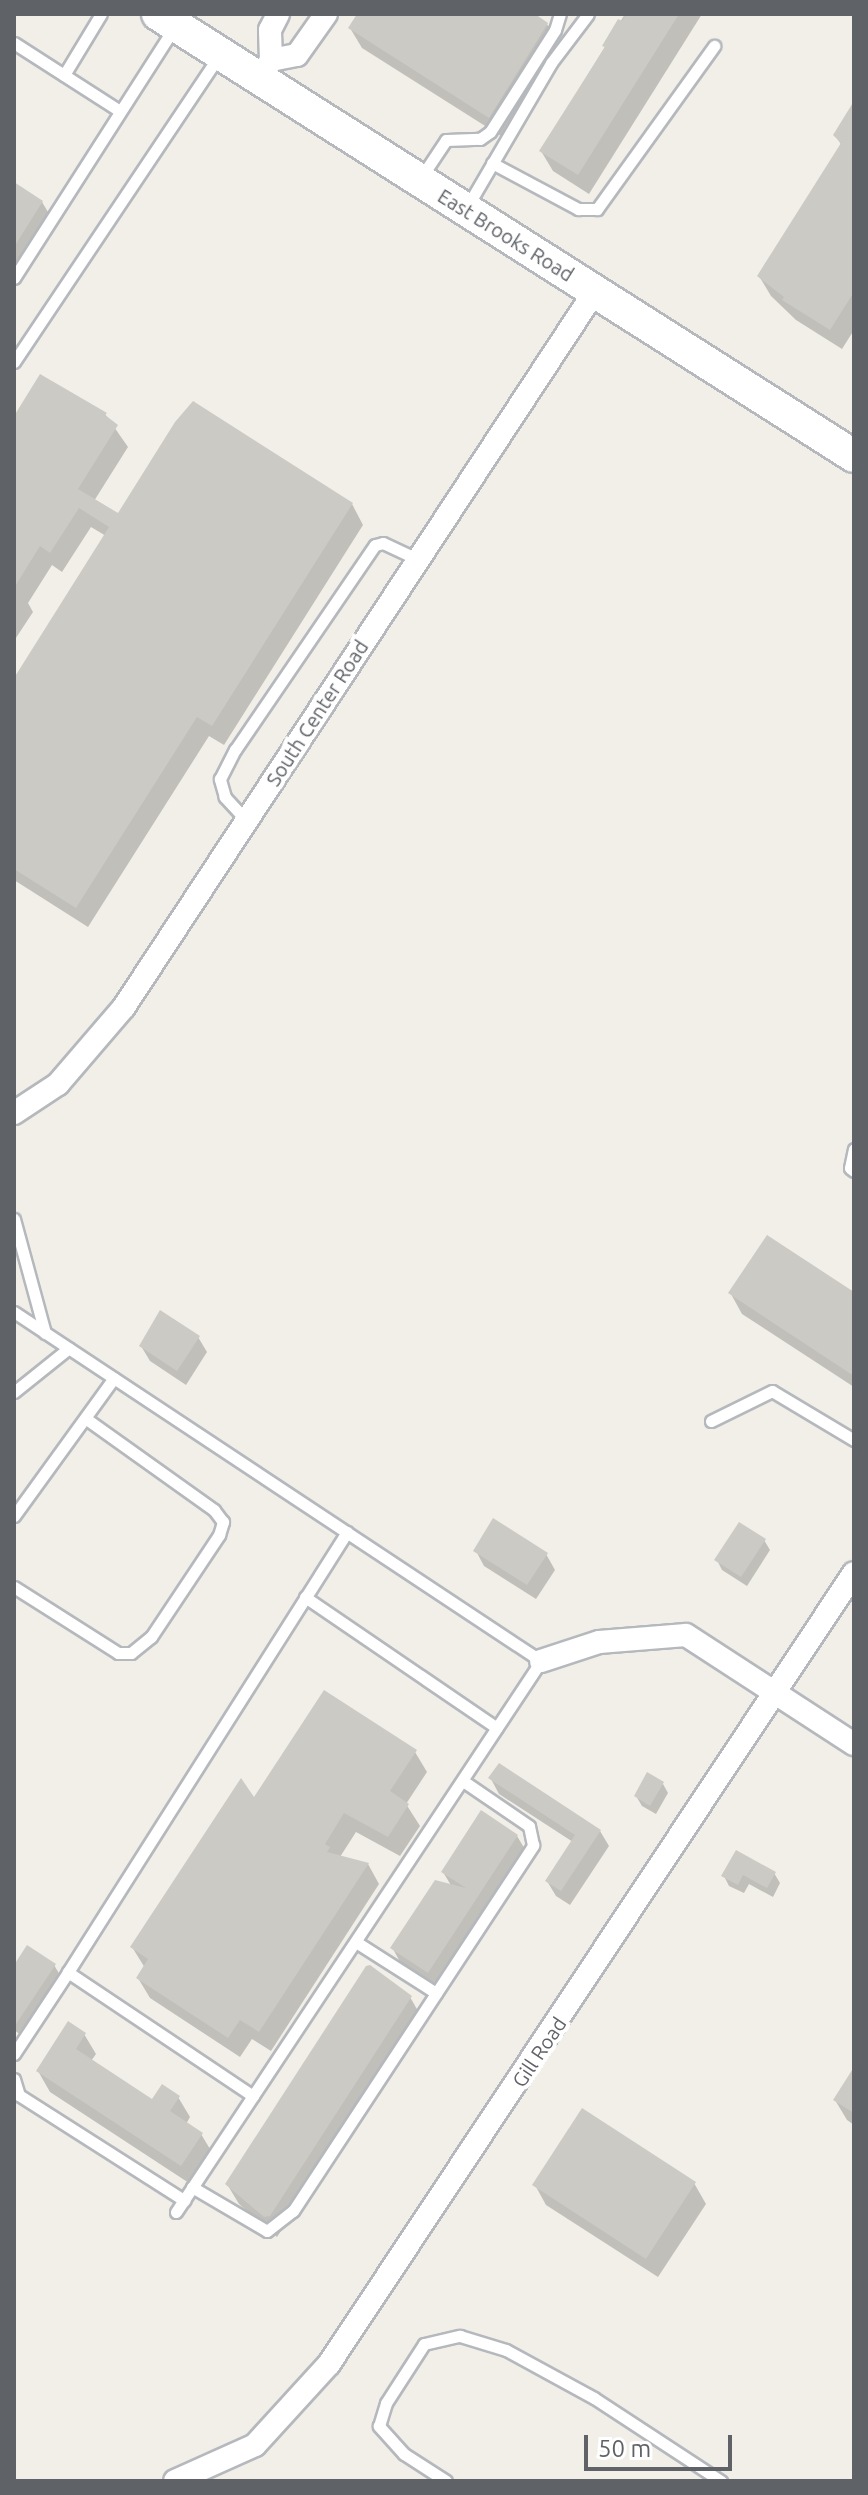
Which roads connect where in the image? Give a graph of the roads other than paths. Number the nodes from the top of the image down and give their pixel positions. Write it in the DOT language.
graph roads {
  1 [pos="101,14"];
  2 [pos="278,14"];
  3 [pos="326,14"];
  4 [pos="560,14"];
  5 [pos="588,14"];
  6 [pos="167,20"];
  7 [pos="14,43"];
  8 [pos="714,46"];
  9 [pos="220,54"];
  10 [pos="265,69"];
  11 [pos="64,75"];
  12 [pos="120,111"];
  13 [pos="480,139"];
  14 [pos="500,150"];
  15 [pos="492,163"];
  16 [pos="420,180"];
  17 [pos="466,209"];
  18 [pos="14,278"];
  19 [pos="595,291"];
  20 [pos="14,362"];
  21 [pos="854,456"];
  22 [pos="419,560"];
  23 [pos="247,821"];
  24 [pos="14,1113"];
  25 [pos="854,1149"];
  26 [pos="854,1171"];
  27 [pos="14,1219"];
  28 [pos="14,1312"];
  29 [pos="45,1333"];
  30 [pos="69,1348"];
  31 [pos="114,1378"];
  32 [pos="14,1392"];
  33 [pos="85,1418"];
  34 [pos="711,1421"];
  35 [pos="854,1440"];
  36 [pos="14,1516"];
  37 [pos="347,1532"];
  38 [pos="854,1573"];
  39 [pos="14,1587"];
  40 [pos="305,1597"];
  41 [pos="541,1661"];
  42 [pos="777,1692"];
  43 [pos="497,1728"];
  44 [pos="854,1744"];
  45 [pos="463,1781"];
  46 [pos="356,1942"];
  47 [pos="68,1972"];
  48 [pos="436,1993"];
  49 [pos="14,2054"];
  50 [pos="14,2079"];
  51 [pos="253,2096"];
  52 [pos="192,2187"];
  53 [pos="184,2200"];
  54 [pos="176,2212"];
  55 [pos="175,2481"];
  56 [pos="446,2481"];
  57 [pos="721,2481"];
  1 -- 11 [label="lane"];
  2 -- 10 [label="street"];
  3 -- 10 [label="street"];
  4 -- 13 [label="lane"];
  5 -- 14 [label="lane"];
  6 -- 9 [label="main road, East Brooks Road"];
  6 -- 12 [label="lane"];
  7 -- 11 [label="lane"];
  8 -- 15 [label="lane"];
  9 -- 10 [label="main road, East Brooks Road"];
  9 -- 20 [label="lane"];
  10 -- 16 [label="main road, East Brooks Road"];
  11 -- 12 [label="lane"];
  12 -- 18 [label="lane"];
  13 -- 14 [label="lane"];
  13 -- 16 [label="lane"];
  14 -- 15 [label="lane"];
  15 -- 17 [label="lane"];
  16 -- 17 [label="main road, East Brooks Road"];
  17 -- 19 [label="main road, East Brooks Road"];
  19 -- 21 [label="main road, East Brooks Road"];
  19 -- 22 [label="street, South Center Road"];
  22 -- 23 [label="street, South Center Road"];
  22 -- 23 [label="lane"];
  23 -- 24 [label="street, South Center Road"];
  25 -- 26 [label="lane"];
  27 -- 29 [label="lane"];
  28 -- 29 [label="lane"];
  29 -- 30 [label="lane"];
  30 -- 31 [label="lane"];
  30 -- 32 [label="lane"];
  31 -- 33 [label="lane"];
  31 -- 37 [label="lane"];
  33 -- 36 [label="lane"];
  33 -- 39 [label="lane"];
  34 -- 35 [label="lane"];
  37 -- 40 [label="lane"];
  37 -- 41 [label="lane"];
  38 -- 42 [label="street, Gill Road"];
  40 -- 43 [label="lane"];
  40 -- 47 [label="lane"];
  41 -- 42 [label="street"];
  41 -- 43 [label="lane"];
  42 -- 44 [label="street"];
  42 -- 55 [label="street, Gill Road"];
  43 -- 45 [label="lane"];
  45 -- 46 [label="lane"];
  45 -- 48 [label="lane"];
  46 -- 48 [label="lane"];
  46 -- 51 [label="lane"];
  47 -- 49 [label="lane"];
  47 -- 51 [label="lane"];
  48 -- 52 [label="lane"];
  50 -- 53 [label="lane"];
  51 -- 52 [label="lane"];
  52 -- 53 [label="lane"];
  53 -- 54 [label="lane"];
  56 -- 57 [label="lane"];
}
